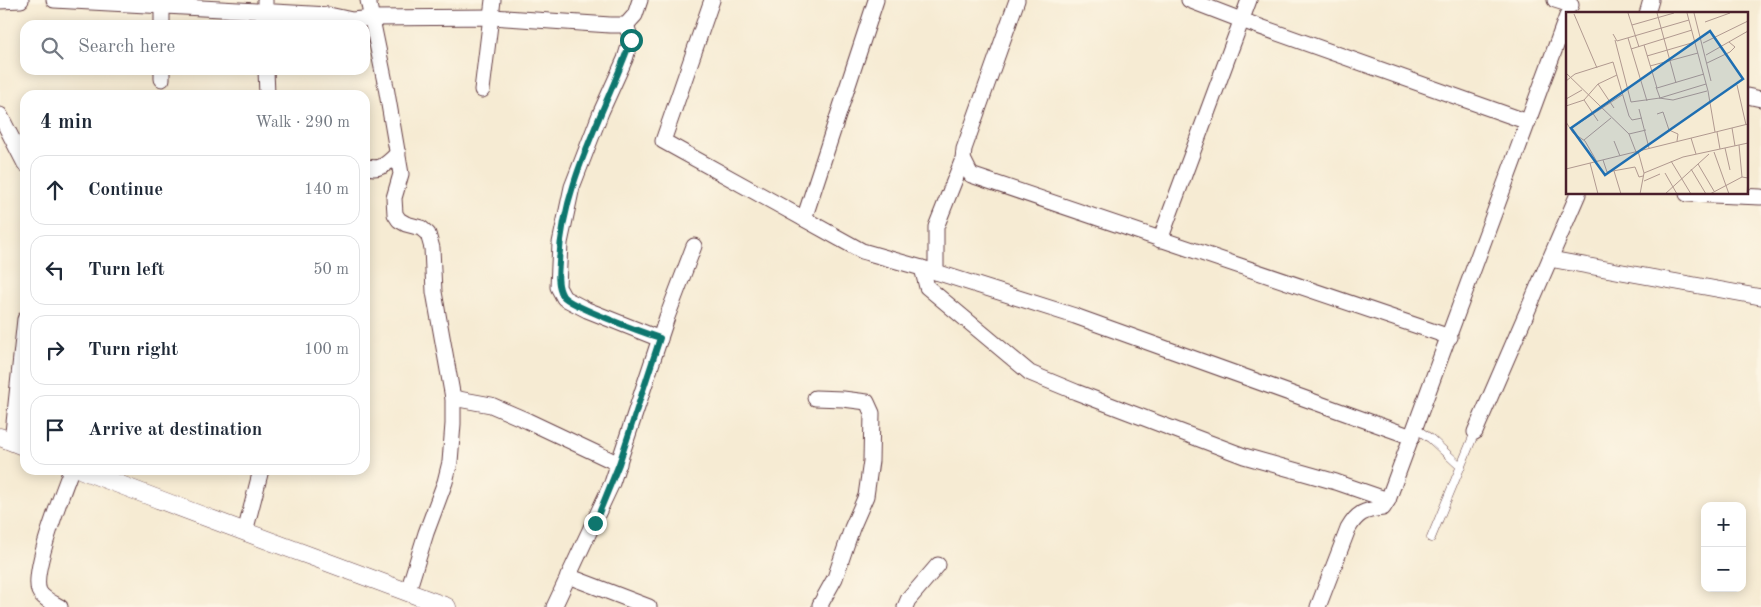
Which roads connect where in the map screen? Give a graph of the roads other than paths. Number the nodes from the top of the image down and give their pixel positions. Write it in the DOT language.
graph roads {
  1 [pos="21,0"];
  2 [pos="54,0"];
  3 [pos="368,0"];
  4 [pos="493,0"];
  5 [pos="640,0"];
  6 [pos="712,0"];
  7 [pos="876,0"];
  8 [pos="1017,0"];
  9 [pos="1189,0"];
  10 [pos="1249,0"];
  11 [pos="1555,0"];
  12 [pos="1651,0"];
  13 [pos="0,1"];
  14 [pos="162,4"];
  15 [pos="1570,9"];
  16 [pos="265,12"];
  17 [pos="1647,12"];
  18 [pos="373,18"];
  19 [pos="492,18"];
  20 [pos="162,20"];
  21 [pos="1241,20"];
  22 [pos="1566,20"];
  23 [pos="626,25"];
  24 [pos="266,75"];
  25 [pos="267,90"];
  26 [pos="482,90"];
  27 [pos="1748,96"];
  28 [pos="1761,99"];
  29 [pos="0,115"];
  30 [pos="1528,122"];
  31 [pos="398,153"];
  32 [pos="20,154"];
  33 [pos="963,159"];
  34 [pos="370,168"];
  35 [pos="1578,195"];
  36 [pos="1706,195"];
  37 [pos="1761,198"];
  38 [pos="804,219"];
  39 [pos="1160,240"];
  40 [pos="694,246"];
  41 [pos="1550,259"];
  42 [pos="929,270"];
  43 [pos="1761,297"];
  44 [pos="1450,336"];
  45 [pos="660,338"];
  46 [pos="20,366"];
  47 [pos="453,398"];
  48 [pos="815,398"];
  49 [pos="1413,432"];
  50 [pos="1476,432"];
  51 [pos="12,442"];
  52 [pos="619,464"];
  53 [pos="1461,467"];
  54 [pos="69,475"];
  55 [pos="95,475"];
  56 [pos="260,475"];
  57 [pos="1388,500"];
  58 [pos="245,532"];
  59 [pos="1431,538"];
  60 [pos="938,565"];
  61 [pos="568,576"];
  62 [pos="408,591"];
  63 [pos="427,603"];
  64 [pos="60,607"];
  65 [pos="447,607"];
  66 [pos="554,607"];
  67 [pos="649,607"];
  68 [pos="821,607"];
  69 [pos="905,607"];
  70 [pos="1318,607"];
  1 -- 13 [label="street"];
  2 -- 14 [label="street"];
  3 -- 18 [label="street"];
  4 -- 19 [label="street"];
  5 -- 23 [label="street"];
  6 -- 38 [label="street"];
  7 -- 38 [label="street"];
  8 -- 33 [label="street"];
  9 -- 21 [label="street"];
  10 -- 21 [label="street"];
  11 -- 15 [label="street"];
  12 -- 17 [label="street"];
  14 -- 16 [label="street"];
  14 -- 20 [label="street"];
  16 -- 18 [label="street"];
  18 -- 19 [label="street"];
  18 -- 31 [label="street"];
  19 -- 23 [label="street"];
  19 -- 26 [label="street"];
  21 -- 30 [label="street"];
  21 -- 39 [label="street"];
  22 -- 30 [label="street"];
  23 -- 45 [label="street"];
  24 -- 25 [label="street"];
  27 -- 28 [label="street"];
  29 -- 32 [label="street"];
  30 -- 44 [label="street"];
  31 -- 34 [label="street"];
  31 -- 47 [label="street"];
  33 -- 39 [label="street"];
  33 -- 42 [label="street"];
  35 -- 41 [label="street"];
  36 -- 37 [label="street"];
  38 -- 42 [label="street"];
  39 -- 44 [label="street"];
  40 -- 45 [label="street"];
  41 -- 43 [label="street"];
  41 -- 50 [label="street"];
  42 -- 49 [label="street"];
  42 -- 57 [label="street"];
  44 -- 49 [label="street"];
  45 -- 52 [label="street"];
  46 -- 51 [label="street"];
  47 -- 52 [label="street"];
  47 -- 62 [label="street"];
  48 -- 68 [label="street"];
  49 -- 53 [label="lane"];
  49 -- 57 [label="street"];
  50 -- 53 [label="lane"];
  52 -- 61 [label="street"];
  53 -- 59 [label="lane"];
  54 -- 64 [label="street"];
  55 -- 58 [label="street"];
  56 -- 58 [label="street"];
  57 -- 70 [label="street"];
  58 -- 62 [label="street"];
  60 -- 69 [label="street"];
  61 -- 66 [label="street"];
  61 -- 67 [label="street"];
  62 -- 63 [label="street"];
  63 -- 65 [label="street"];
}
